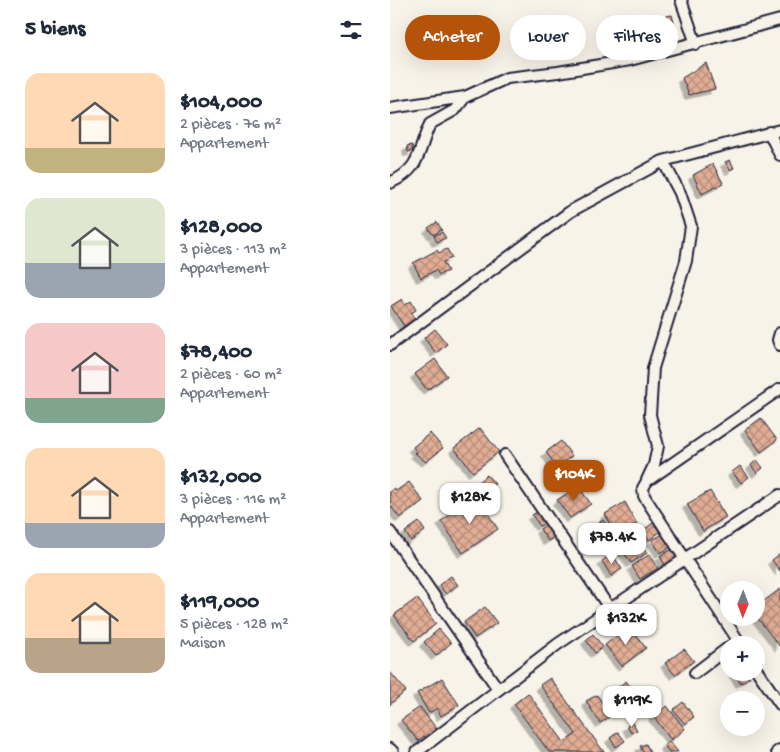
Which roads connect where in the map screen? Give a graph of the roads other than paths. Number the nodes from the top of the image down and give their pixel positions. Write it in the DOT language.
graph roads {
  1 [pos="682,0"];
  2 [pos="780,20"];
  3 [pos="696,44"];
  4 [pos="465,97"];
  5 [pos="390,108"];
  6 [pos="780,130"];
  7 [pos="769,132"];
  8 [pos="780,155"];
  9 [pos="663,161"];
  10 [pos="390,183"];
  11 [pos="780,333"];
  12 [pos="390,346"];
  13 [pos="780,346"];
  14 [pos="780,389"];
  15 [pos="505,455"];
  16 [pos="647,481"];
  17 [pos="780,495"];
  18 [pos="390,532"];
  19 [pos="684,560"];
  20 [pos="610,609"];
  21 [pos="729,636"];
  22 [pos="720,654"];
  23 [pos="695,673"];
  24 [pos="764,681"];
  25 [pos="498,689"];
  26 [pos="780,704"];
  27 [pos="390,748"];
  28 [pos="393,752"];
  29 [pos="417,752"];
  1 -- 3 [label="street"];
  2 -- 3 [label="street"];
  3 -- 4 [label="street"];
  4 -- 5 [label="street"];
  4 -- 10 [label="street"];
  6 -- 7 [label="street"];
  7 -- 8 [label="street"];
  7 -- 9 [label="street"];
  9 -- 12 [label="street"];
  9 -- 16 [label="street"];
  11 -- 13 [label="street"];
  14 -- 16 [label="street"];
  15 -- 20 [label="street"];
  16 -- 19 [label="street"];
  17 -- 19 [label="street"];
  18 -- 25 [label="street"];
  19 -- 20 [label="street"];
  19 -- 21 [label="street"];
  20 -- 25 [label="street"];
  22 -- 23 [label="street"];
  24 -- 26 [label="street"];
  25 -- 29 [label="street"];
  27 -- 28 [label="street"];
}
